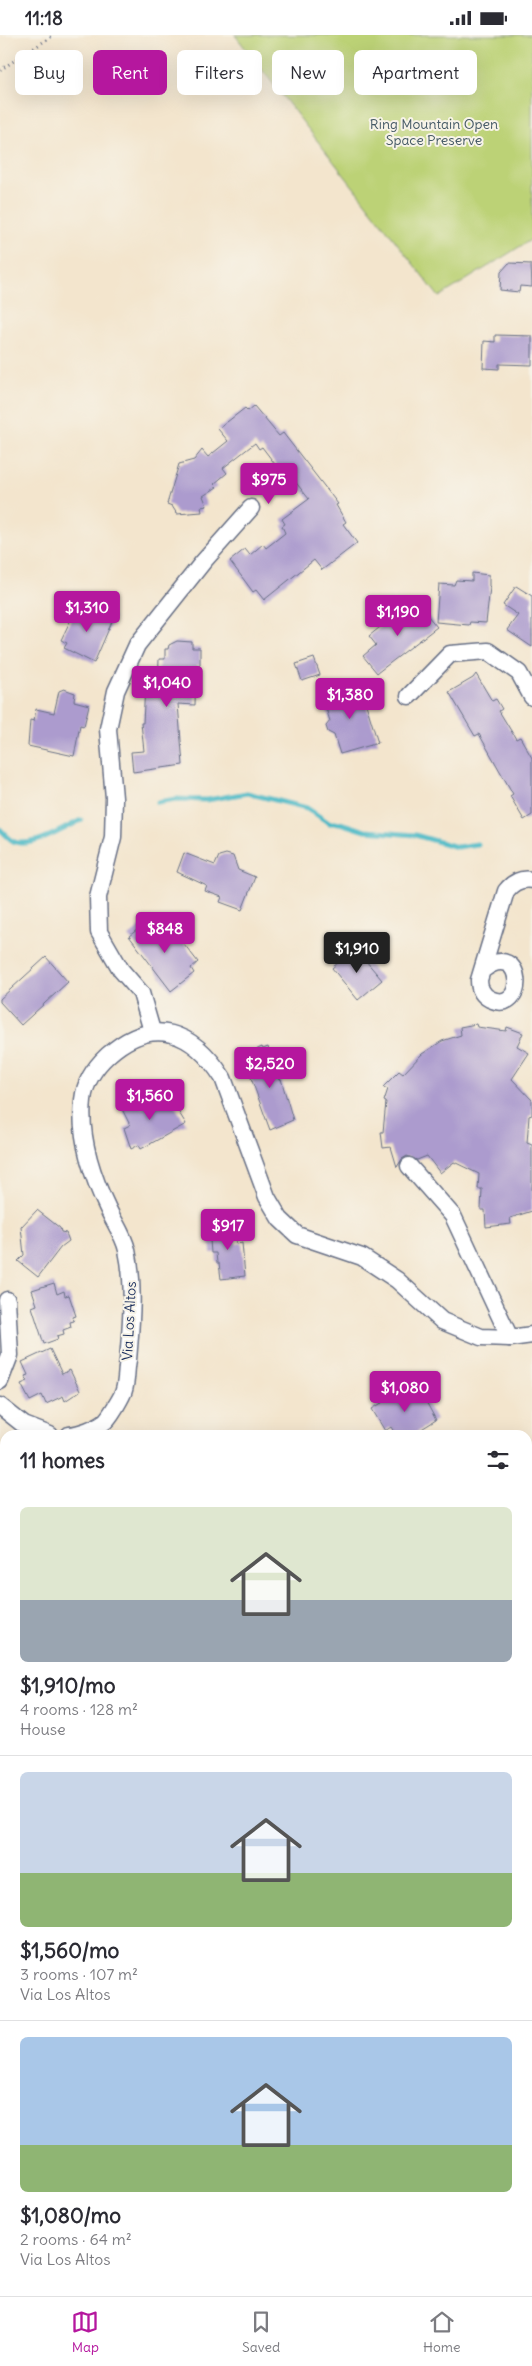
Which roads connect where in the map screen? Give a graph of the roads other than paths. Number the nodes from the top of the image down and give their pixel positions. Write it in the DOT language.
graph roads {
  1 [pos="251,508"];
  2 [pos="409,696"];
  3 [pos="532,697"];
  4 [pos="532,880"];
  5 [pos="484,969"];
  6 [pos="525,987"];
  7 [pos="152,1031"];
  8 [pos="409,1166"];
  9 [pos="6,1299"];
  10 [pos="532,1335"];
  11 [pos="510,1338"];
  12 [pos="0,1381"];
  13 [pos="0,1406"];
  14 [pos="37,1430"];
  15 [pos="85,1430"];
  1 -- 7 [label="street"];
  2 -- 3 [label="street"];
  4 -- 5 [label="street"];
  5 -- 6 [label="street"];
  5 -- 6 [label="street"];
  7 -- 11 [label="street"];
  7 -- 15 [label="street, Via Los Altos"];
  8 -- 11 [label="street"];
  9 -- 12 [label="street"];
  10 -- 11 [label="street"];
  13 -- 14 [label="street"];
}
